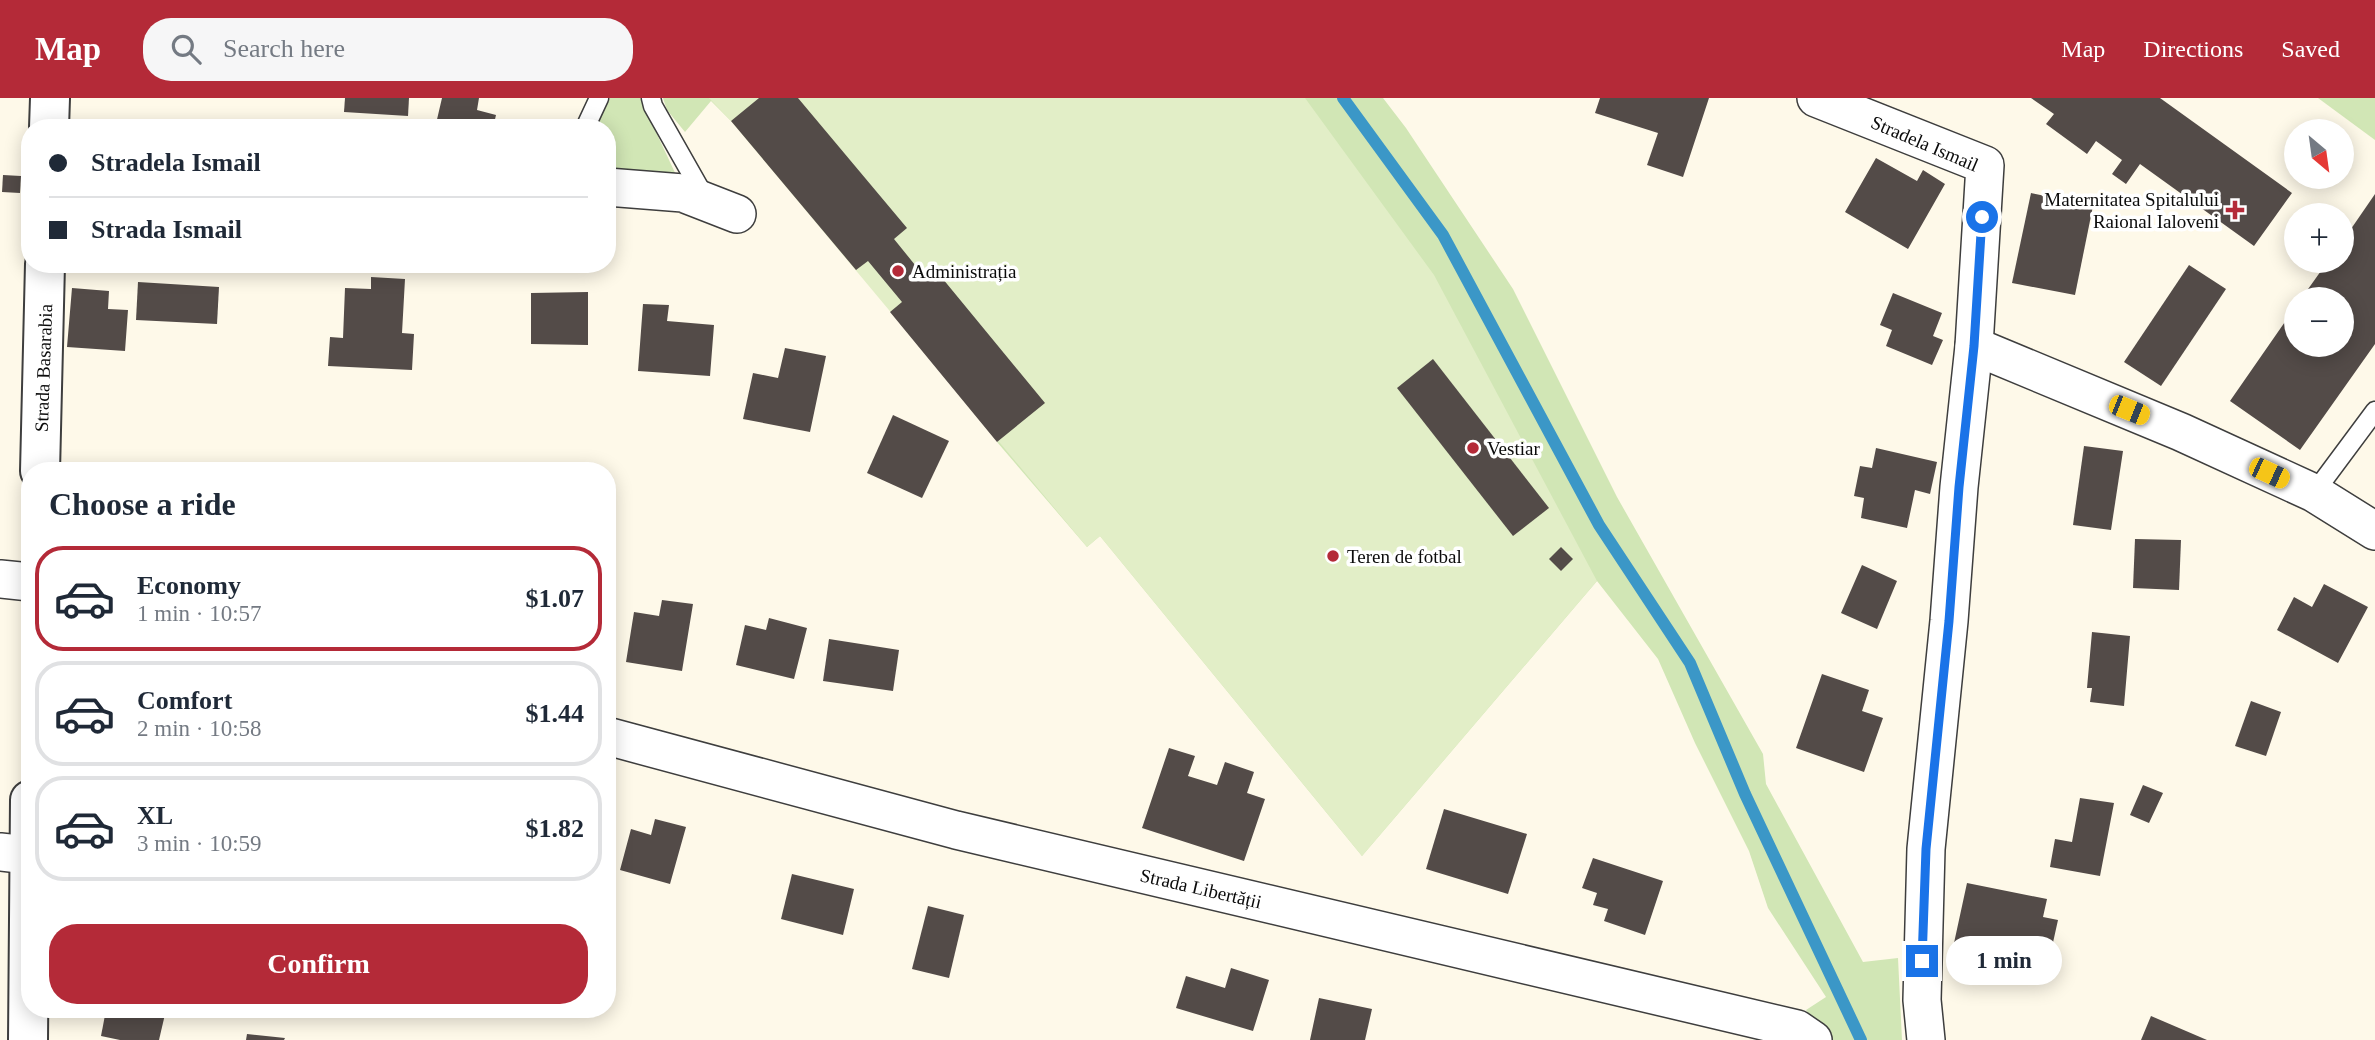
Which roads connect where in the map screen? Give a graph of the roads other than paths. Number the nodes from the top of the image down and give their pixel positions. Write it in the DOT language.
graph roads {
  1 [pos="50,98"];
  2 [pos="599,98"];
  3 [pos="651,98"];
  4 [pos="1816,98"];
  5 [pos="49,119"];
  6 [pos="589,119"];
  7 [pos="616,188"];
  8 [pos="723,208"];
  9 [pos="46,273"];
  10 [pos="1974,346"];
  11 [pos="2375,411"];
  12 [pos="40,462"];
  13 [pos="2314,493"];
  14 [pos="2375,531"];
  15 [pos="0,579"];
  16 [pos="21,581"];
  17 [pos="616,738"];
  18 [pos="21,830"];
  19 [pos="14,854"];
  20 [pos="21,954"];
  21 [pos="25,1018"];
  22 [pos="1805,1034"];
  23 [pos="27,1040"];
  24 [pos="1926,1040"];
  1 -- 5 [label="street"];
  2 -- 6 [label="lane"];
  3 -- 8 [label="lane"];
  4 -- 10 [label="street, Stradela Ismail"];
  7 -- 8 [label="street"];
  9 -- 12 [label="street, Strada Basarabia"];
  10 -- 13 [label="street"];
  10 -- 24 [label="street"];
  11 -- 13 [label="lane"];
  13 -- 14 [label="street"];
  15 -- 16 [label="street"];
  17 -- 22 [label="street, Strada Libertății"];
  18 -- 19 [label="street"];
  19 -- 20 [label="street"];
  21 -- 23 [label="street"];
}
